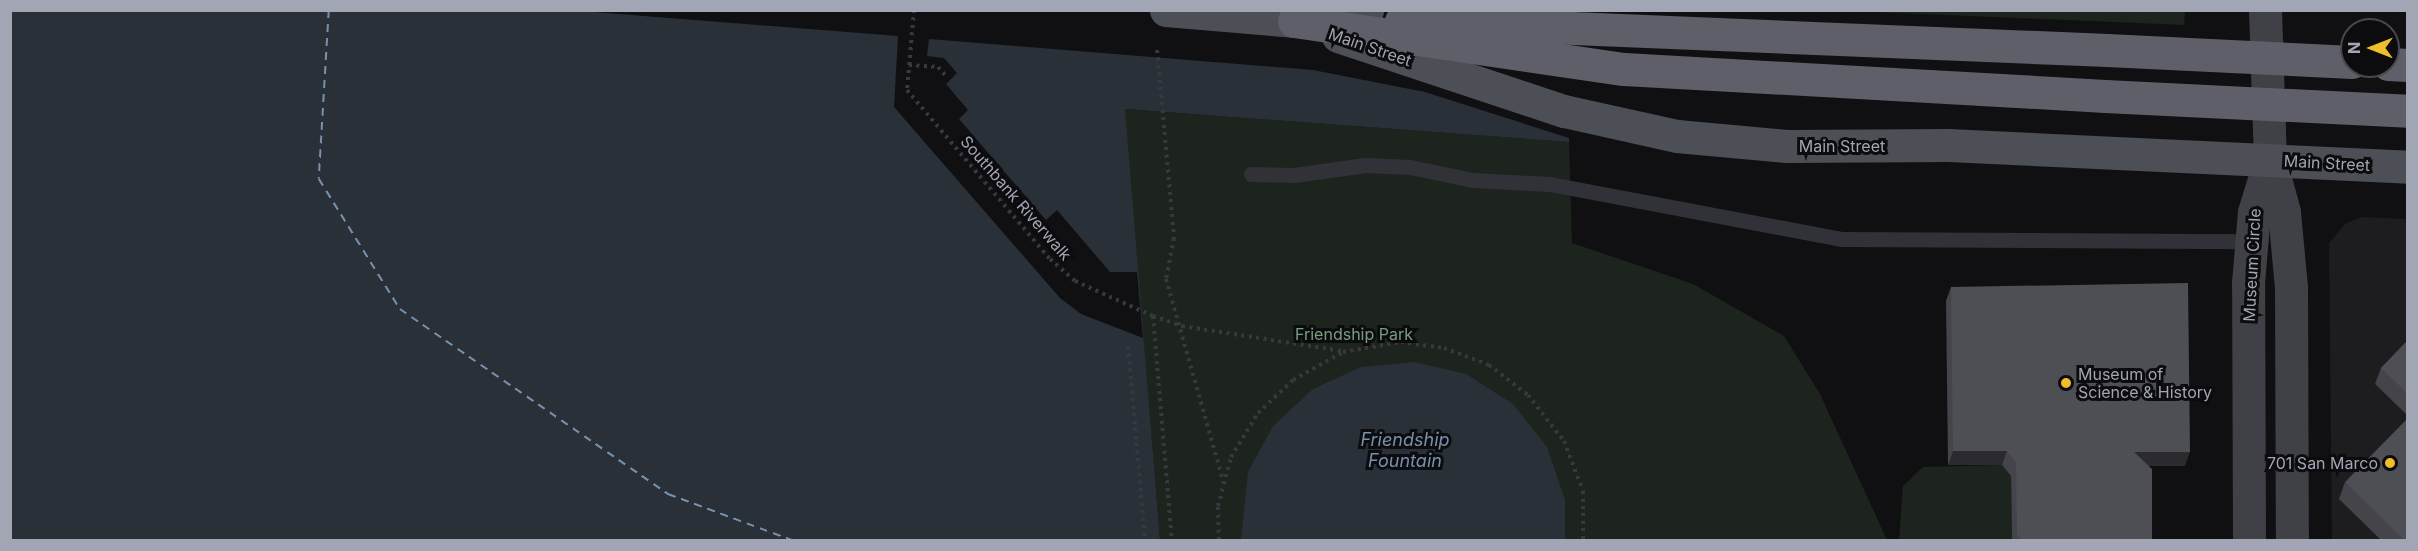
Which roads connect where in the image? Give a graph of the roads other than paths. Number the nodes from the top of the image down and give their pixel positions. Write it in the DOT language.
graph roads {
  1 [pos="1166,10"];
  2 [pos="1367,10"];
  3 [pos="2265,10"];
  4 [pos="1294,21"];
  5 [pos="2340,61"];
  6 [pos="2408,111"];
  7 [pos="2270,160"];
  8 [pos="2408,167"];
  9 [pos="1251,174"];
  10 [pos="2250,241"];
  11 [pos="2249,540"];
  12 [pos="2292,540"];
  1 -- 4 [label="main road, Main Street"];
  2 -- 4 [label="main road, Main Street"];
  3 -- 7 [label="main road"];
  4 -- 5 [label="highway, bridge"];
  4 -- 6 [label="highway, bridge"];
  4 -- 7 [label="main road, Main Street"];
  7 -- 8 [label="main road, Main Street"];
  7 -- 10 [label="main road, Museum Circle"];
  7 -- 12 [label="main road, Museum Circle"];
  9 -- 10 [label="lane"];
  10 -- 11 [label="main road, Museum Circle"];
}
